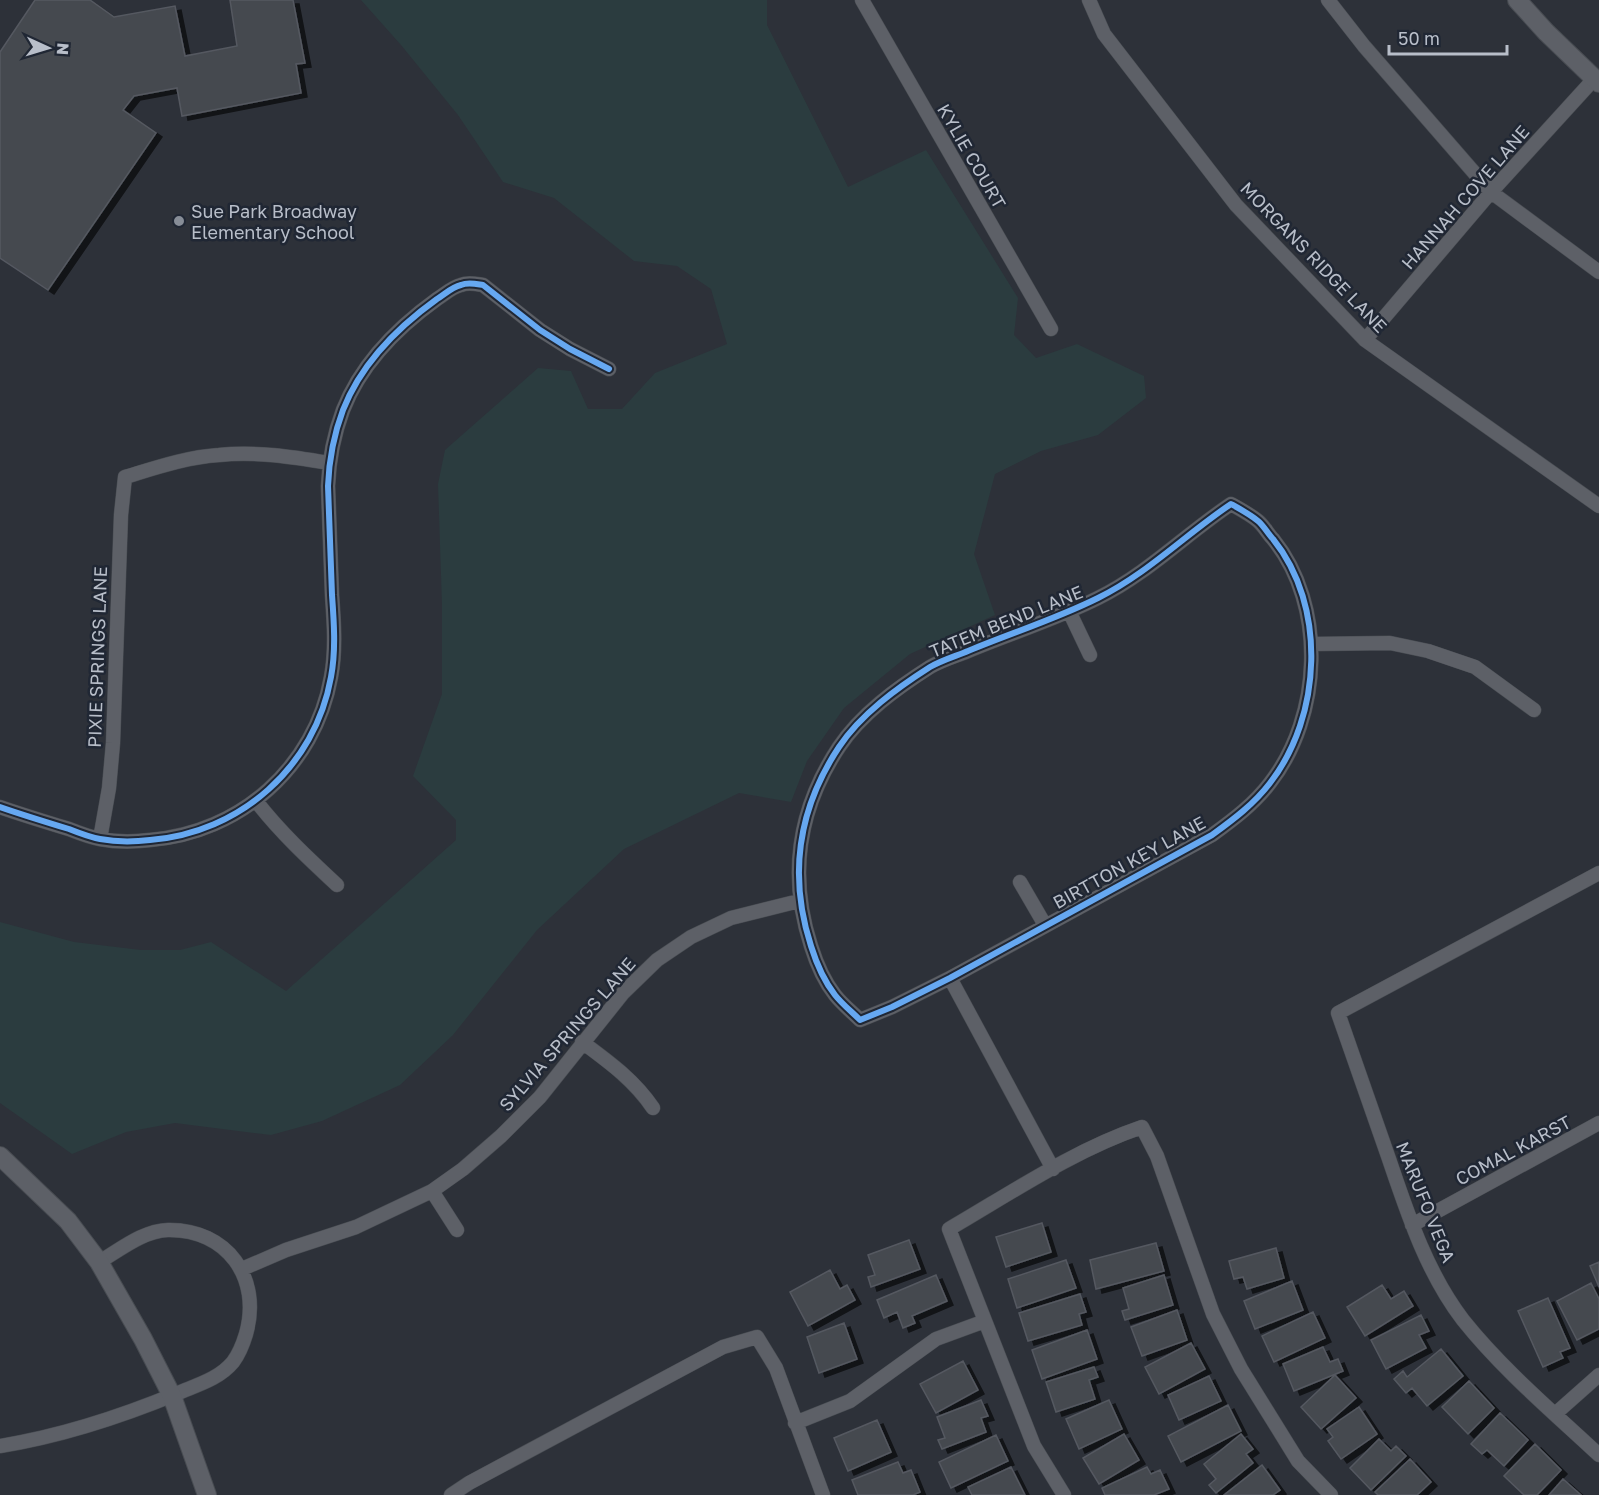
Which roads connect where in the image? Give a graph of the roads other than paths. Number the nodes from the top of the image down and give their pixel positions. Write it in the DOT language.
graph roads {
  1 [pos="862,0"];
  2 [pos="1089,0"];
  3 [pos="1328,0"];
  4 [pos="1517,0"];
  5 [pos="1596,81"];
  6 [pos="1491,192"];
  7 [pos="1599,272"];
  8 [pos="1051,329"];
  9 [pos="1365,340"];
  10 [pos="609,369"];
  11 [pos="329,463"];
  12 [pos="1231,504"];
  13 [pos="1599,506"];
  14 [pos="1069,612"];
  15 [pos="1311,644"];
  16 [pos="1090,655"];
  17 [pos="1534,710"];
  18 [pos="256,801"];
  19 [pos="0,807"];
  20 [pos="100,839"];
  21 [pos="1599,873"];
  22 [pos="1020,882"];
  23 [pos="337,885"];
  24 [pos="799,900"];
  25 [pos="1045,925"];
  26 [pos="950,978"];
  27 [pos="860,1020"];
  28 [pos="582,1042"];
  29 [pos="652,1108"];
  30 [pos="1599,1124"];
  31 [pos="0,1156"];
  32 [pos="1053,1169"];
  33 [pos="432,1191"];
  34 [pos="1412,1225"];
  35 [pos="457,1230"];
  36 [pos="99,1262"];
  37 [pos="242,1269"];
  38 [pos="985,1321"];
  39 [pos="1599,1375"];
  40 [pos="172,1396"];
  41 [pos="1555,1414"];
  42 [pos="795,1423"];
  43 [pos="1,1443"];
  44 [pos="1599,1455"];
  45 [pos="1323,1492"];
  46 [pos="207,1495"];
  47 [pos="451,1495"];
  48 [pos="823,1495"];
  49 [pos="1064,1495"];
  1 -- 8 [label="street, KYLIE COURT"];
  2 -- 9 [label="street, MORGANS RIDGE LANE"];
  3 -- 6 [label="street"];
  4 -- 5 [label="street"];
  5 -- 6 [label="street, HANNAH COVE LANE"];
  6 -- 7 [label="street"];
  6 -- 9 [label="street, HANNAH COVE LANE"];
  9 -- 13 [label="street, MORGANS RIDGE LANE"];
  10 -- 11 [label="street"];
  11 -- 18 [label="street"];
  11 -- 20 [label="street, PIXIE SPRINGS LANE"];
  12 -- 14 [label="street, TATEM BEND LANE"];
  12 -- 15 [label="street, BIRTTON KEY LANE"];
  14 -- 16 [label="street"];
  14 -- 24 [label="street, TATEM BEND LANE"];
  15 -- 17 [label="street"];
  15 -- 25 [label="street, BIRTTON KEY LANE"];
  18 -- 20 [label="street"];
  18 -- 23 [label="street"];
  19 -- 20 [label="street"];
  21 -- 34 [label="street, MARUFO VEGA"];
  22 -- 25 [label="street"];
  24 -- 27 [label="street, TATEM BEND LANE"];
  24 -- 28 [label="street, SYLVIA SPRINGS LANE"];
  25 -- 26 [label="street, BIRTTON KEY LANE"];
  26 -- 27 [label="street, BIRTTON KEY LANE"];
  26 -- 32 [label="street"];
  28 -- 29 [label="street"];
  28 -- 33 [label="street, SYLVIA SPRINGS LANE"];
  30 -- 34 [label="street, COMAL KARST"];
  31 -- 36 [label="street"];
  32 -- 38 [label="street"];
  32 -- 45 [label="street"];
  33 -- 35 [label="street"];
  33 -- 37 [label="street, SYLVIA SPRINGS LANE"];
  34 -- 41 [label="street, MARUFO VEGA"];
  36 -- 37 [label="street"];
  36 -- 40 [label="street"];
  37 -- 40 [label="street"];
  38 -- 42 [label="street"];
  38 -- 49 [label="street"];
  39 -- 41 [label="street"];
  40 -- 43 [label="street"];
  40 -- 46 [label="street"];
  41 -- 44 [label="street, MARUFO VEGA"];
  42 -- 47 [label="street"];
  42 -- 48 [label="street"];
}
